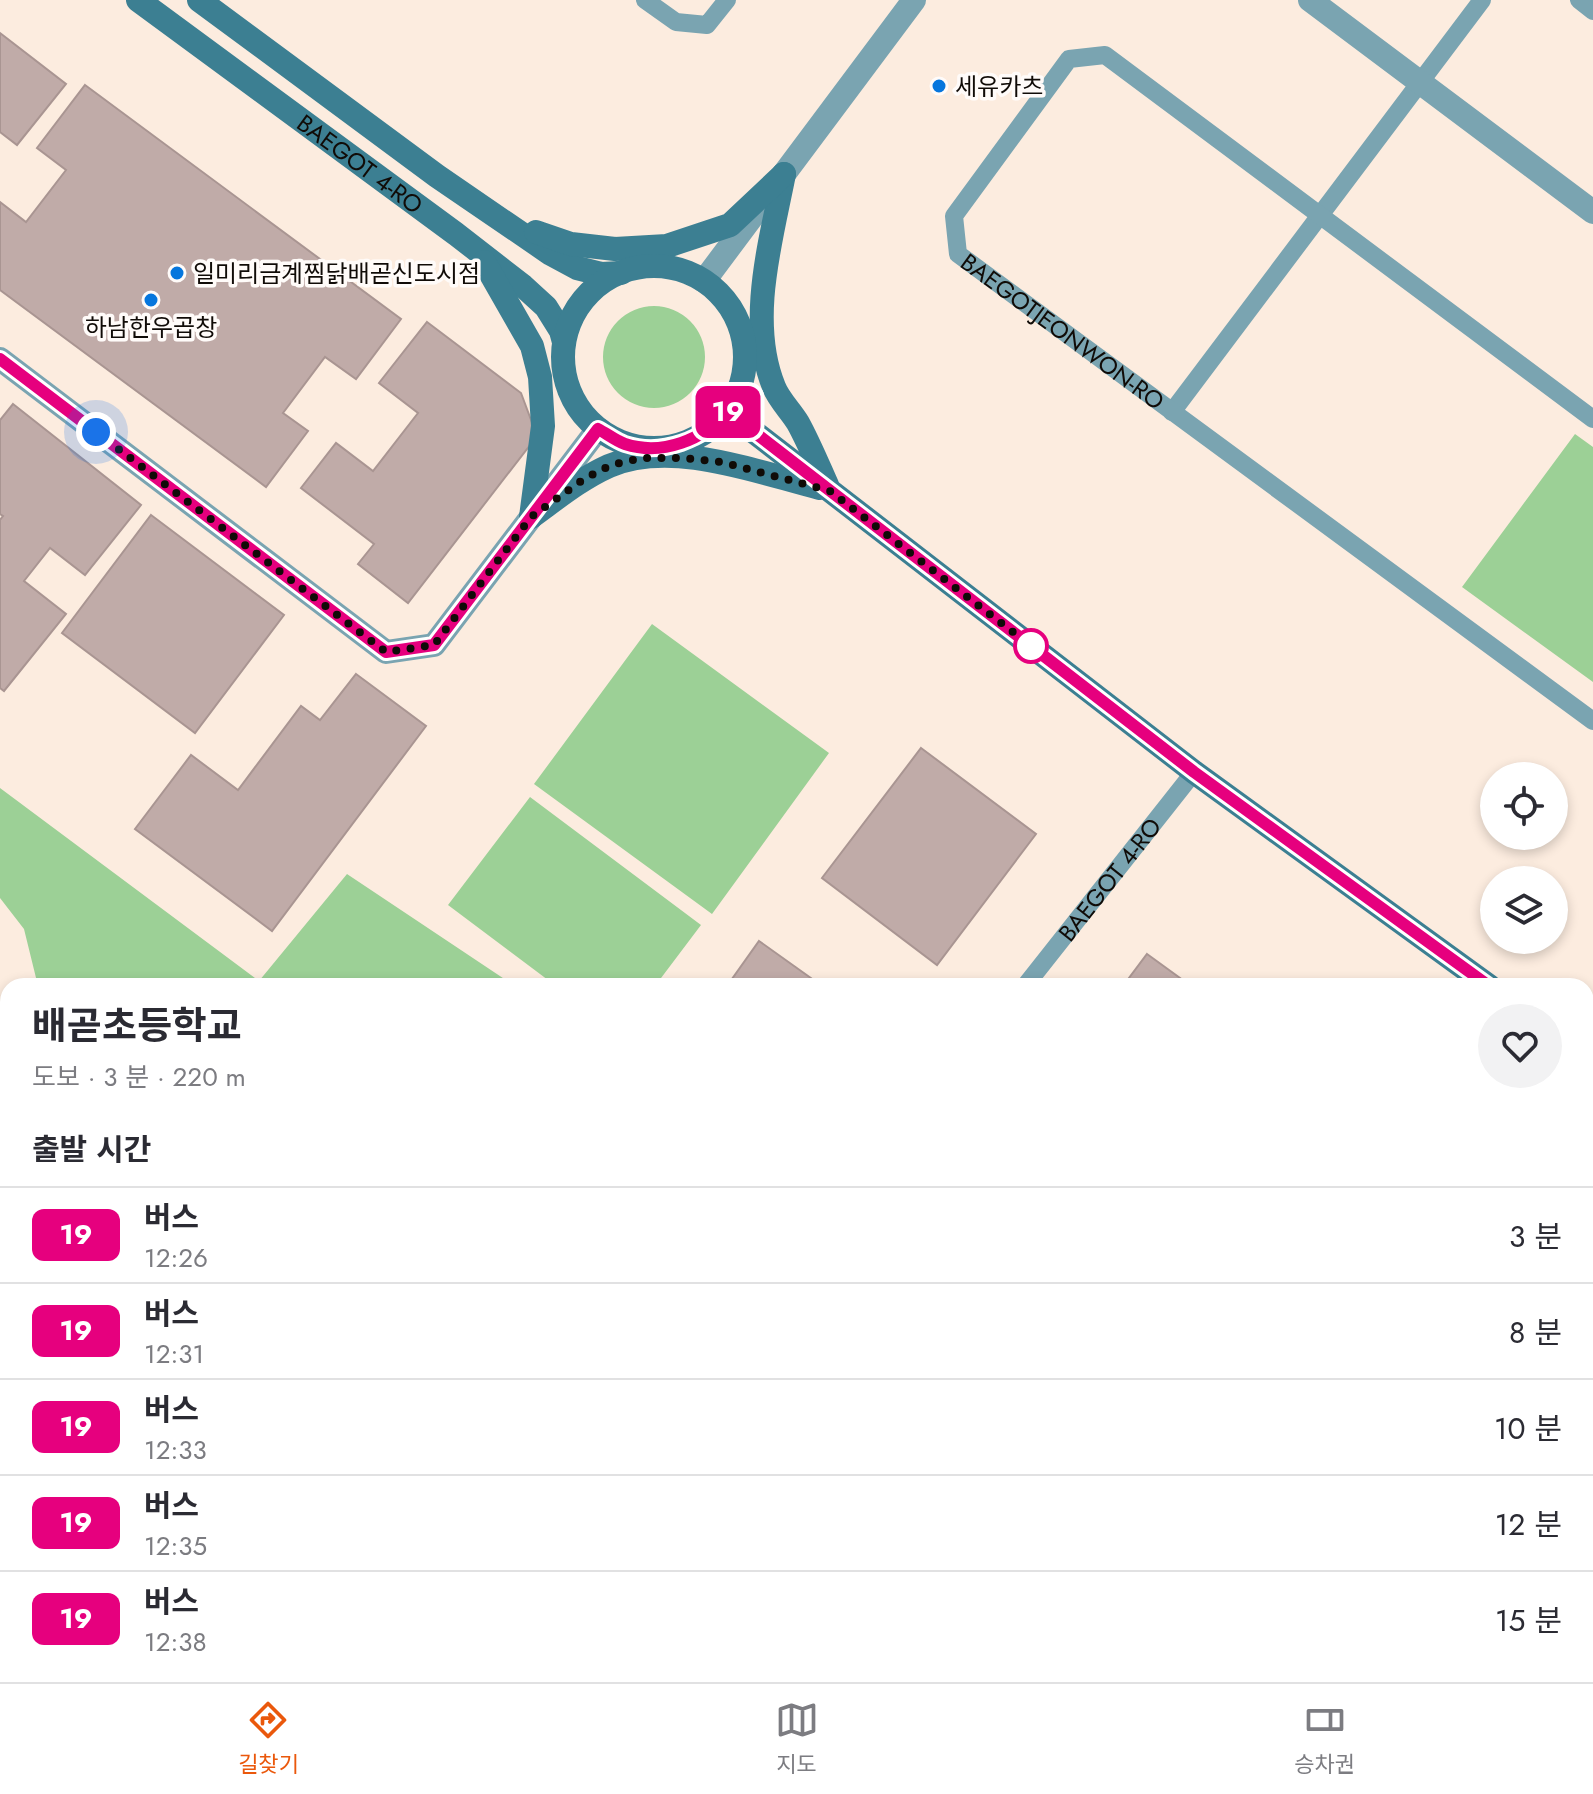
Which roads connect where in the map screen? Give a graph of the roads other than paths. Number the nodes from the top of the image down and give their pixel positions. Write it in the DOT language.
graph roads {
  1 [pos="138,0"];
  2 [pos="199,0"];
  3 [pos="645,0"];
  4 [pos="727,0"];
  5 [pos="914,0"];
  6 [pos="1310,0"];
  7 [pos="1482,0"];
  8 [pos="1579,0"];
  9 [pos="1593,11"];
  10 [pos="1420,83"];
  11 [pos="784,174"];
  12 [pos="1593,212"];
  13 [pos="1319,213"];
  14 [pos="505,222"];
  15 [pos="479,252"];
  16 [pos="621,273"];
  17 [pos="704,281"];
  18 [pos="564,342"];
  19 [pos="0,359"];
  20 [pos="727,411"];
  21 [pos="1172,412"];
  22 [pos="1593,419"];
  23 [pos="598,429"];
  24 [pos="830,491"];
  25 [pos="531,517"];
  26 [pos="1593,721"];
  27 [pos="1194,772"];
  28 [pos="1031,978"];
  29 [pos="1478,978"];
  1 -- 15 [label="main road, BAEGOT 4-RO"];
  2 -- 14 [label="main road, BAEGOT 4-RO"];
  3 -- 4 [label="lane"];
  5 -- 11 [label="street"];
  6 -- 10 [label="street"];
  7 -- 10 [label="lane, BAEGOTJEONWON-RO"];
  8 -- 9 [label="lane"];
  10 -- 12 [label="street"];
  10 -- 13 [label="lane, BAEGOTJEONWON-RO"];
  11 -- 14 [label="main road"];
  11 -- 17 [label="street"];
  11 -- 24 [label="main road"];
  13 -- 21 [label="lane, BAEGOTJEONWON-RO"];
  13 -- 21 [label="lane, BAEGOTJEONWON-RO"];
  13 -- 22 [label="lane, BAEGOTJEONWON-RO"];
  14 -- 16 [label="main road, BAEGOT 4-RO"];
  15 -- 18 [label="main road, BAEGOT 4-RO"];
  15 -- 25 [label="main road"];
  16 -- 17 [label="main road, BAEGOT 4-RO"];
  16 -- 18 [label="main road, BAEGOT 4-RO"];
  17 -- 20 [label="main road, BAEGOT 4-RO"];
  18 -- 23 [label="main road, BAEGOT 4-RO"];
  19 -- 25 [label="street"];
  20 -- 23 [label="main road, BAEGOT 4-RO"];
  20 -- 24 [label="main road"];
  21 -- 26 [label="lane, BAEGOTJEONWON-RO"];
  23 -- 25 [label="street"];
  24 -- 25 [label="main road"];
  24 -- 27 [label="main road"];
  27 -- 28 [label="lane, BAEGOT 4-RO"];
  27 -- 29 [label="main road"];
}
